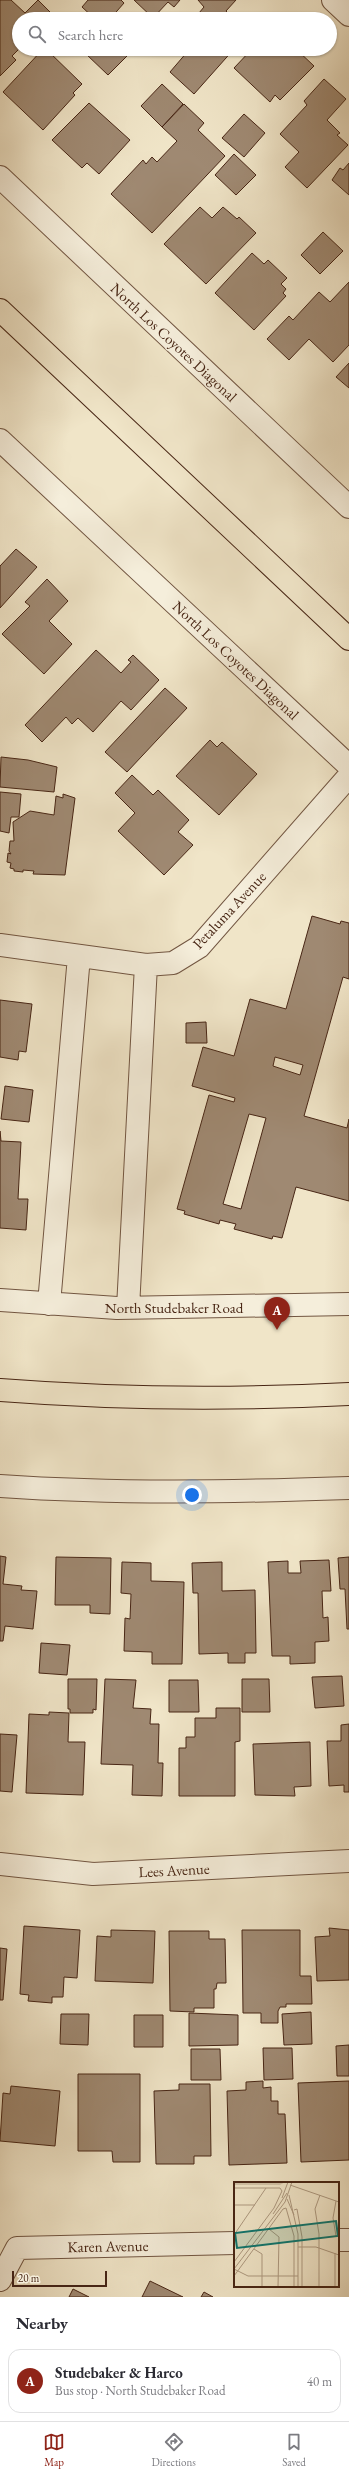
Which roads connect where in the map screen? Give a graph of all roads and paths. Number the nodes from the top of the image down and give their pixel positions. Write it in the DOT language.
graph roads {
  1 [pos="333,0"];
  2 [pos="349,15"];
  3 [pos="0,177"];
  4 [pos="0,310"];
  5 [pos="0,440"];
  6 [pos="349,507"];
  7 [pos="349,639"];
  8 [pos="349,766"];
  9 [pos="349,776"];
  10 [pos="0,945"];
  11 [pos="79,956"];
  12 [pos="146,965"];
  13 [pos="0,1300"];
  14 [pos="49,1304"];
  15 [pos="349,1304"];
  16 [pos="128,1308"];
  17 [pos="0,1390"];
  18 [pos="349,1394"];
  19 [pos="0,1486"];
  20 [pos="349,1488"];
  21 [pos="349,1861"];
  22 [pos="0,1864"];
  23 [pos="234,2243"];
  24 [pos="0,2280"];
  1 -- 2 [label="street"];
  3 -- 6 [label="street, North Los Coyotes Diagonal"];
  4 -- 7 [label="main road"];
  5 -- 8 [label="street, North Los Coyotes Diagonal"];
  9 -- 12 [label="street, Petaluma Avenue"];
  10 -- 11 [label="street, Petaluma Avenue"];
  11 -- 12 [label="street, Petaluma Avenue"];
  11 -- 14 [label="street"];
  12 -- 16 [label="street"];
  13 -- 14 [label="street, North Studebaker Road"];
  14 -- 16 [label="street, North Studebaker Road"];
  15 -- 16 [label="street, North Studebaker Road"];
  17 -- 18 [label="main road"];
  19 -- 20 [label="street"];
  21 -- 22 [label="street, Lees Avenue"];
  23 -- 24 [label="street, Karen Avenue"];
}
